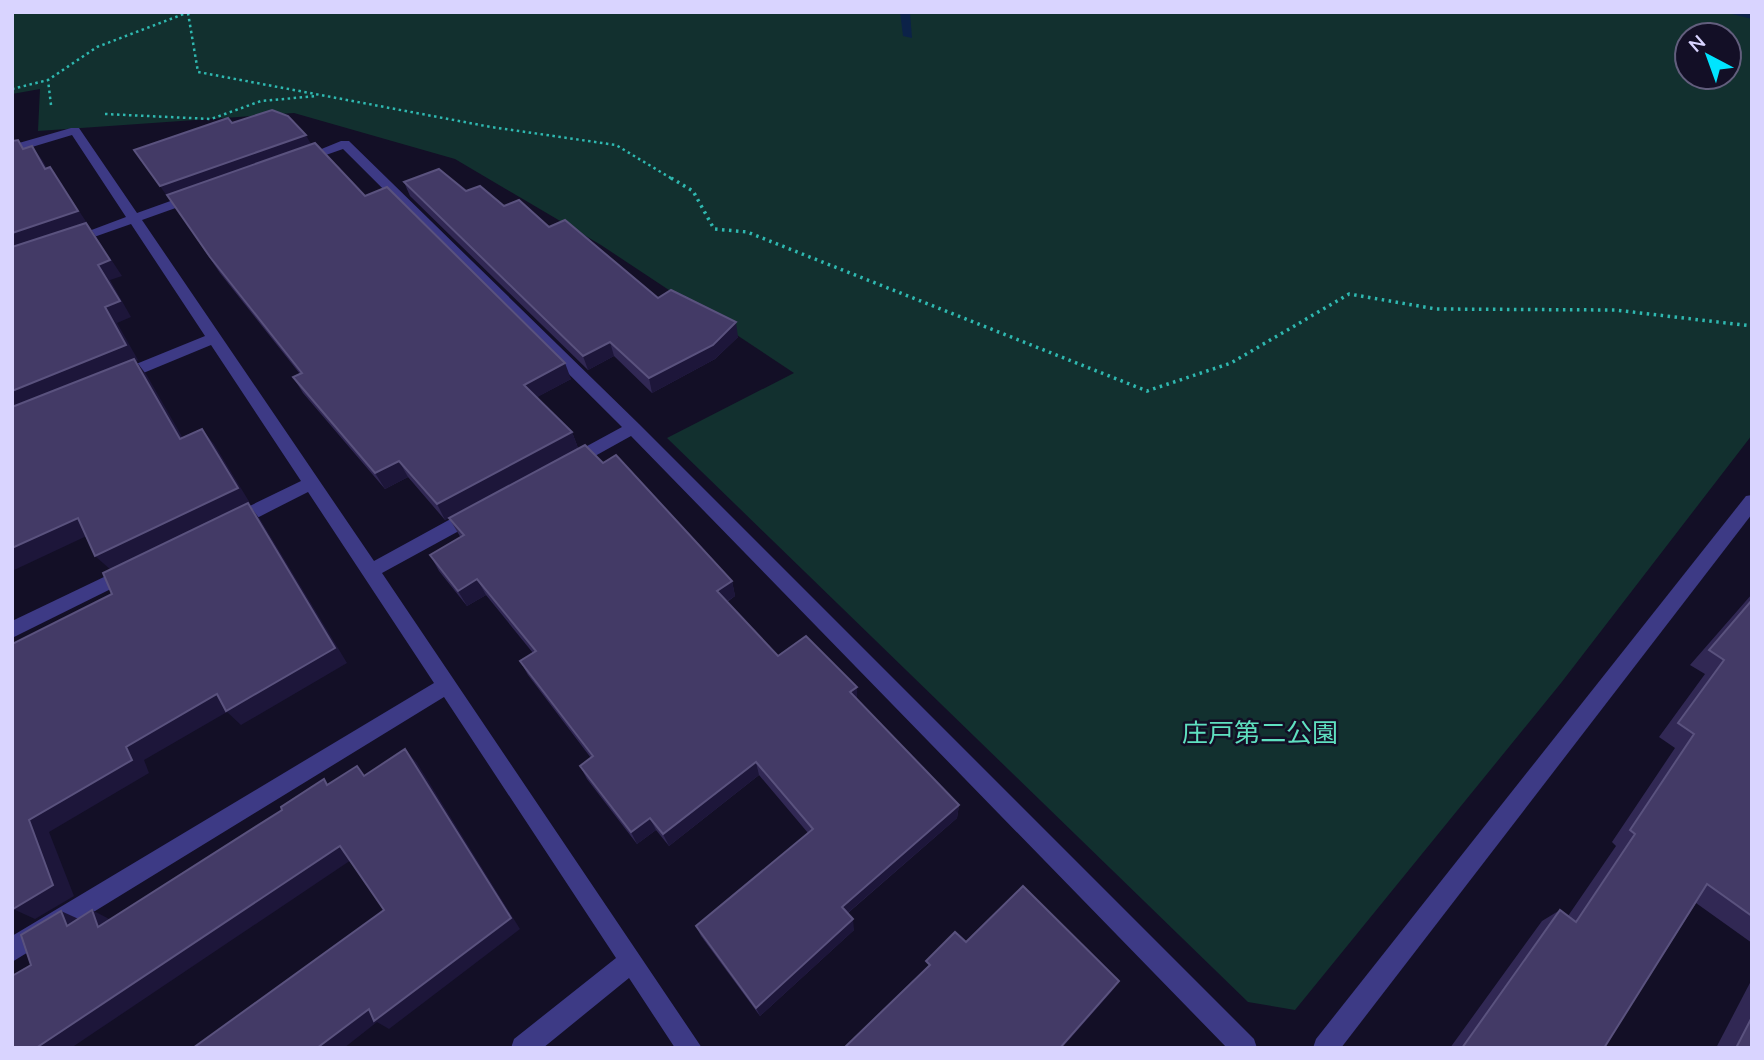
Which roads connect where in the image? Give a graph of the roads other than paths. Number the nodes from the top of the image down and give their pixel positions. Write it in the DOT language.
graph roads {
  1 [pos="12,149"];
  2 [pos="292,163"];
  3 [pos="214,190"];
  4 [pos="135,218"];
  5 [pos="61,244"];
  6 [pos="214,338"];
  7 [pos="101,384"];
  8 [pos="633,428"];
  9 [pos="550,474"];
  10 [pos="311,483"];
  11 [pos="1752,501"];
  12 [pos="490,506"];
  13 [pos="212,532"];
  14 [pos="149,562"];
  15 [pos="371,571"];
  16 [pos="12,630"];
  17 [pos="447,685"];
  18 [pos="12,950"];
  19 [pos="631,961"];
  20 [pos="523,1048"];
  21 [pos="690,1048"];
  22 [pos="1245,1048"];
  23 [pos="1325,1048"];
  1 -- 4 [label="street"];
  2 -- 8 [label="street"];
  3 -- 4 [label="street"];
  4 -- 5 [label="street"];
  4 -- 6 [label="street"];
  6 -- 7 [label="street"];
  6 -- 10 [label="street"];
  8 -- 9 [label="street"];
  8 -- 22 [label="street"];
  10 -- 13 [label="street"];
  10 -- 15 [label="street"];
  11 -- 23 [label="street"];
  12 -- 15 [label="street"];
  14 -- 16 [label="street"];
  15 -- 17 [label="street"];
  17 -- 18 [label="street"];
  17 -- 19 [label="street"];
  19 -- 20 [label="street"];
  19 -- 21 [label="street"];
}
